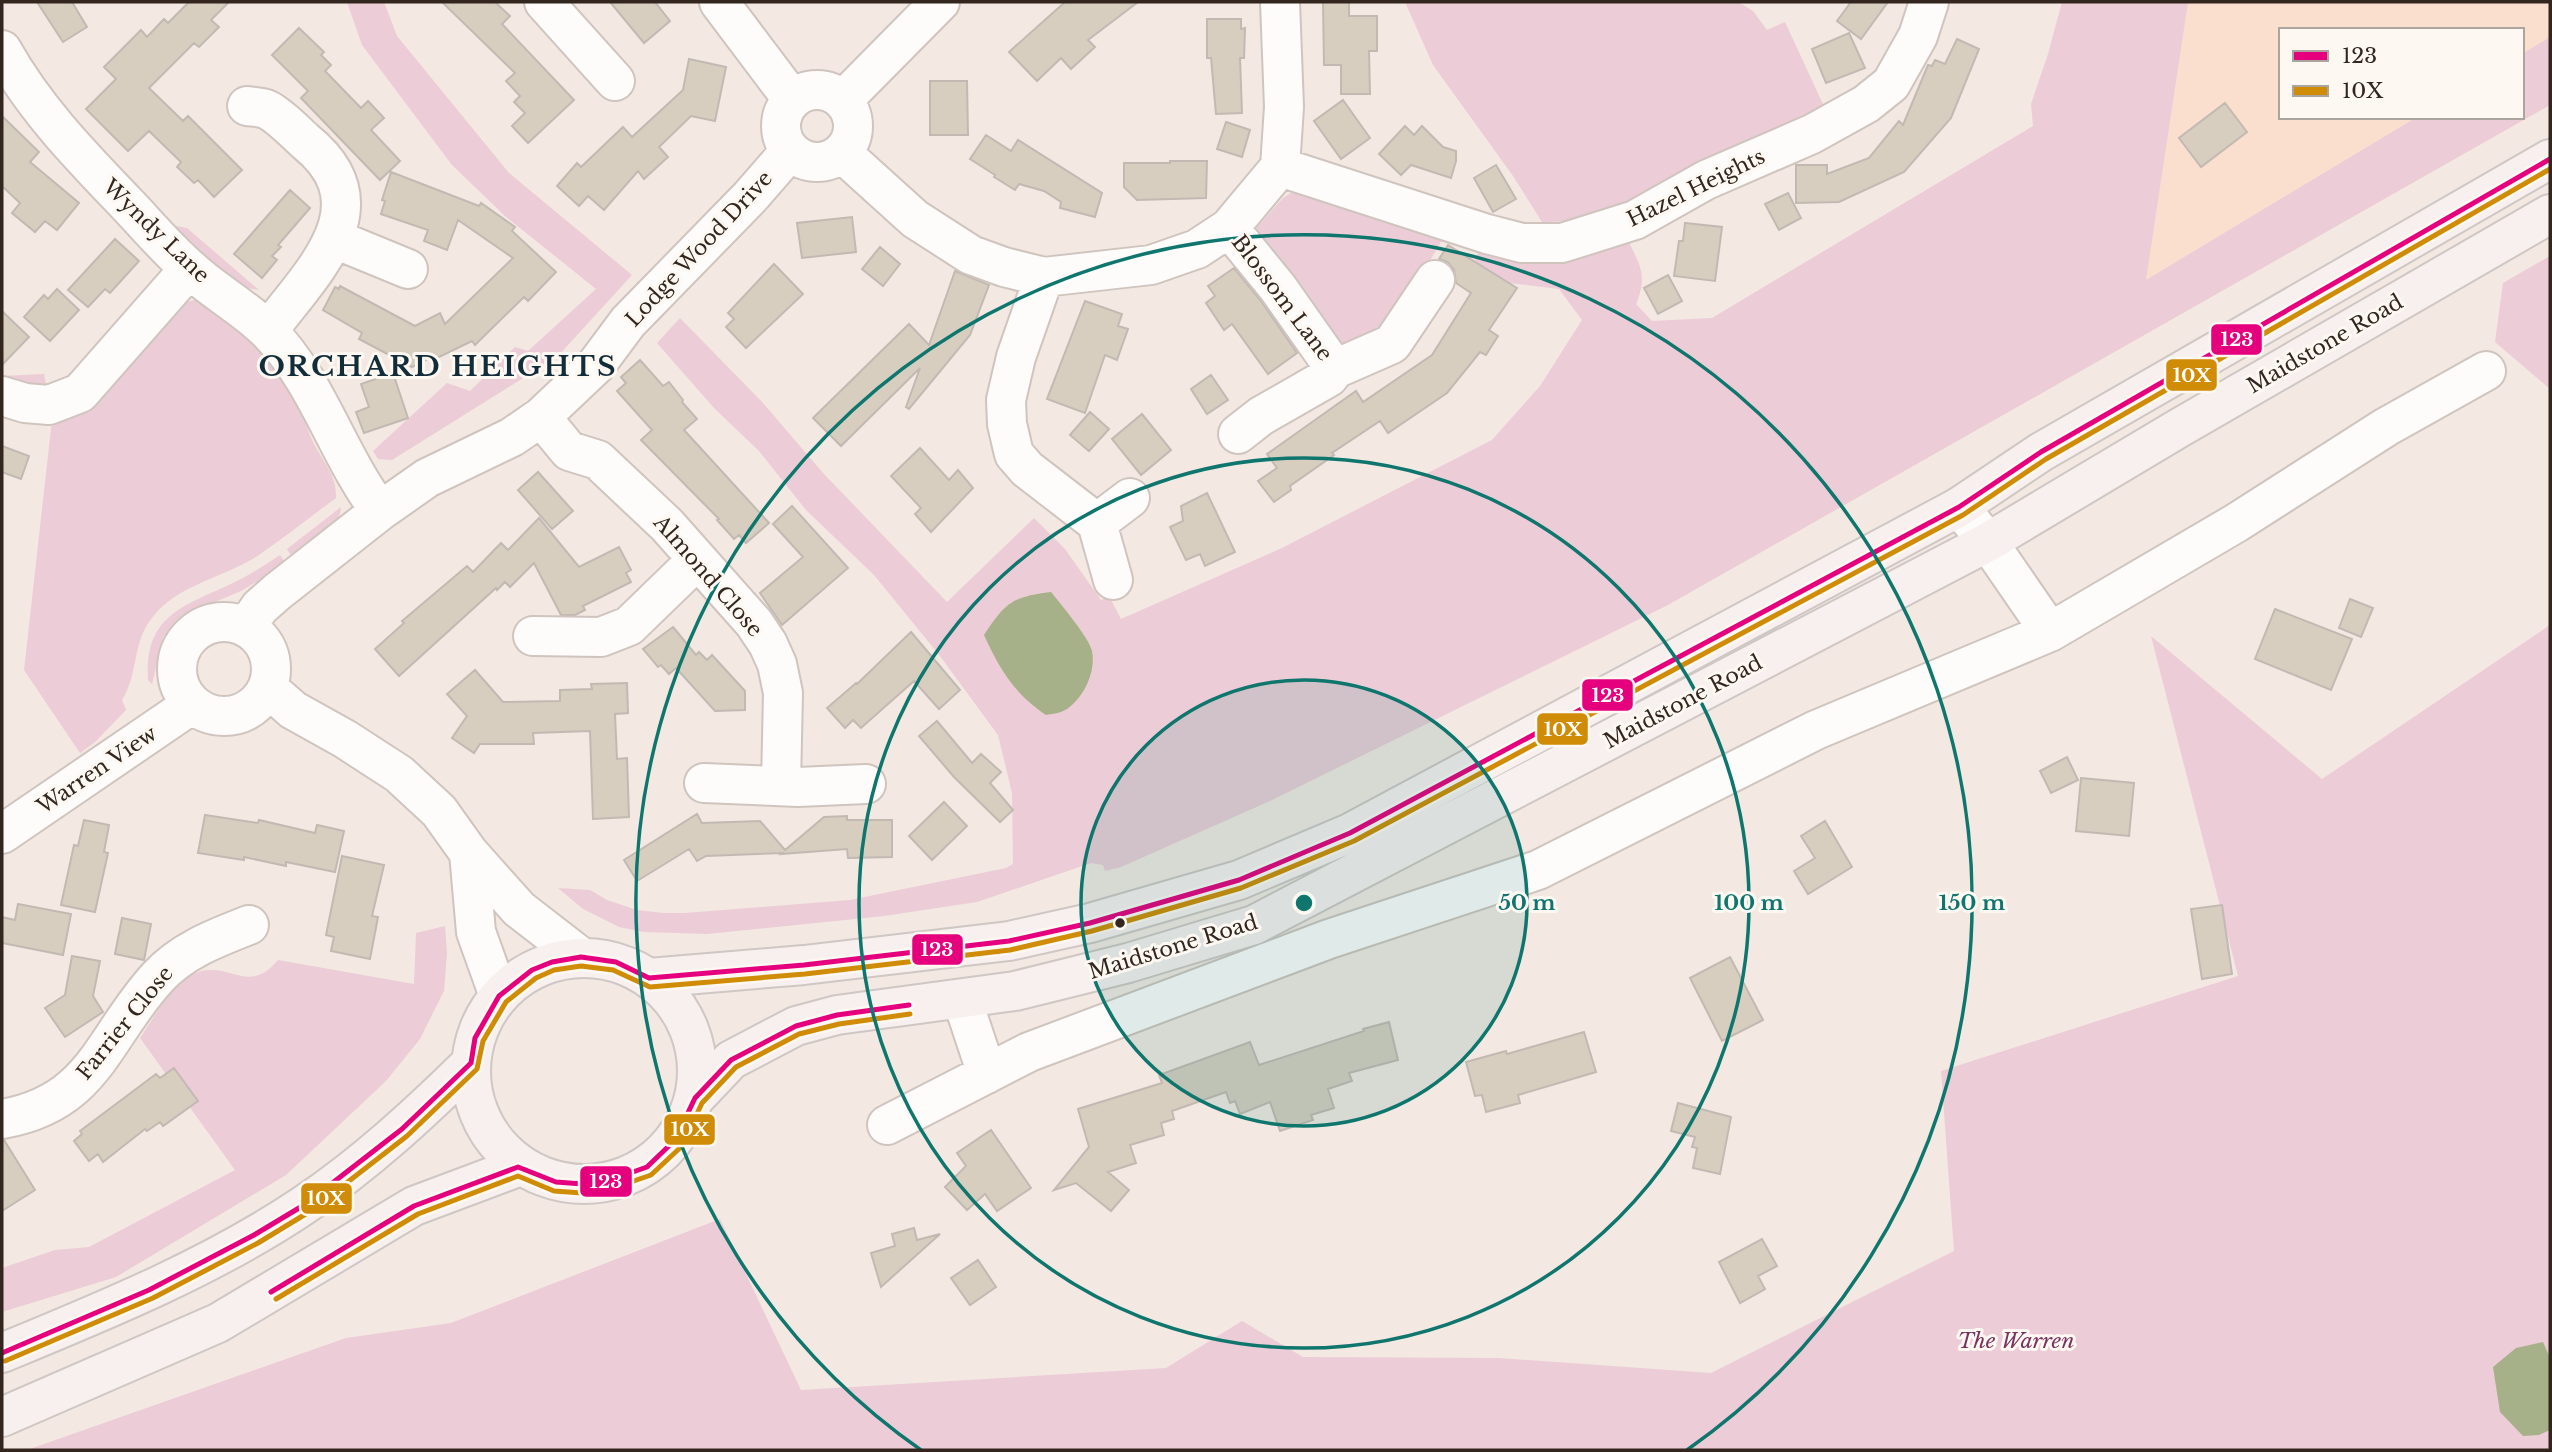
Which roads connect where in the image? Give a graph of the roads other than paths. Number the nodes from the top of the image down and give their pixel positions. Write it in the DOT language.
graph roads {
  1 [pos="544,2"];
  2 [pos="719,2"];
  3 [pos="940,2"];
  4 [pos="1280,2"];
  5 [pos="1929,2"];
  6 [pos="2,50"];
  7 [pos="615,81"];
  8 [pos="792,99"];
  9 [pos="843,100"];
  10 [pos="247,106"];
  11 [pos="790,151"];
  12 [pos="842,153"];
  13 [pos="2550,159"];
  14 [pos="1280,167"];
  15 [pos="2550,214"];
  16 [pos="1230,228"];
  17 [pos="335,239"];
  18 [pos="189,269"];
  19 [pos="408,269"];
  20 [pos="1044,277"];
  21 [pos="1435,280"];
  22 [pos="268,331"];
  23 [pos="1335,369"];
  24 [pos="2486,371"];
  25 [pos="2,396"];
  26 [pos="541,417"];
  27 [pos="1238,433"];
  28 [pos="1130,498"];
  29 [pos="1959,506"];
  30 [pos="380,512"];
  31 [pos="1097,523"];
  32 [pos="1988,542"];
  33 [pos="696,561"];
  34 [pos="1113,580"];
  35 [pos="246,627"];
  36 [pos="2050,632"];
  37 [pos="533,636"];
  38 [pos="268,688"];
  39 [pos="191,705"];
  40 [pos="704,783"];
  41 [pos="866,784"];
  42 [pos="781,785"];
  43 [pos="2,834"];
  44 [pos="469,853"];
  45 [pos="249,925"];
  46 [pos="581,957"];
  47 [pos="649,978"];
  48 [pos="499,996"];
  49 [pos="962,999"];
  50 [pos="471,1063"];
  51 [pos="987,1074"];
  52 [pos="695,1098"];
  53 [pos="2,1119"];
  54 [pos="887,1125"];
  55 [pos="518,1167"];
  56 [pos="2,1353"];
  57 [pos="2,1417"];
  1 -- 7 [label="street"];
  2 -- 8 [label="street"];
  3 -- 9 [label="street"];
  4 -- 14 [label="street"];
  5 -- 14 [label="street, Hazel Heights"];
  6 -- 18 [label="street, Wyndy Lane"];
  8 -- 9 [label="street"];
  8 -- 11 [label="street, Lodge Wood Drive"];
  9 -- 12 [label="street"];
  10 -- 17 [label="street"];
  11 -- 12 [label="street, Lodge Wood Drive"];
  11 -- 26 [label="street, Lodge Wood Drive"];
  12 -- 20 [label="street, Blossom Lane"];
  13 -- 29 [label="main road, Maidstone Road"];
  14 -- 16 [label="street, Blossom Lane"];
  15 -- 32 [label="main road, Maidstone Road"];
  16 -- 20 [label="street, Blossom Lane"];
  16 -- 23 [label="street, Blossom Lane"];
  17 -- 19 [label="street"];
  17 -- 22 [label="street"];
  18 -- 22 [label="street, Wyndy Lane"];
  18 -- 25 [label="street"];
  20 -- 31 [label="street"];
  21 -- 23 [label="street, Blossom Lane"];
  22 -- 30 [label="street, Wyndy Lane"];
  23 -- 27 [label="street, Blossom Lane"];
  24 -- 36 [label="street"];
  26 -- 30 [label="street, Lodge Wood Drive"];
  26 -- 33 [label="street, Almond Close"];
  28 -- 31 [label="street"];
  29 -- 32 [label="street"];
  29 -- 47 [label="main road, Maidstone Road"];
  30 -- 35 [label="street, Lodge Wood Drive"];
  31 -- 34 [label="street"];
  32 -- 36 [label="street"];
  32 -- 49 [label="main road, Maidstone Road"];
  33 -- 37 [label="street"];
  33 -- 42 [label="street, Almond Close"];
  35 -- 38 [label="street"];
  35 -- 39 [label="street"];
  36 -- 51 [label="street"];
  38 -- 39 [label="street"];
  38 -- 44 [label="street"];
  39 -- 43 [label="street, Warren View"];
  40 -- 42 [label="street"];
  41 -- 42 [label="street"];
  44 -- 46 [label="street"];
  44 -- 48 [label="street"];
  45 -- 53 [label="street, Farrier Close"];
  46 -- 47 [label="main road"];
  46 -- 48 [label="main road"];
  47 -- 52 [label="main road"];
  48 -- 50 [label="main road"];
  49 -- 51 [label="street"];
  49 -- 52 [label="main road, Maidstone Road"];
  50 -- 55 [label="main road"];
  50 -- 56 [label="main road"];
  51 -- 54 [label="street"];
  52 -- 55 [label="main road"];
  55 -- 57 [label="main road"];
}
